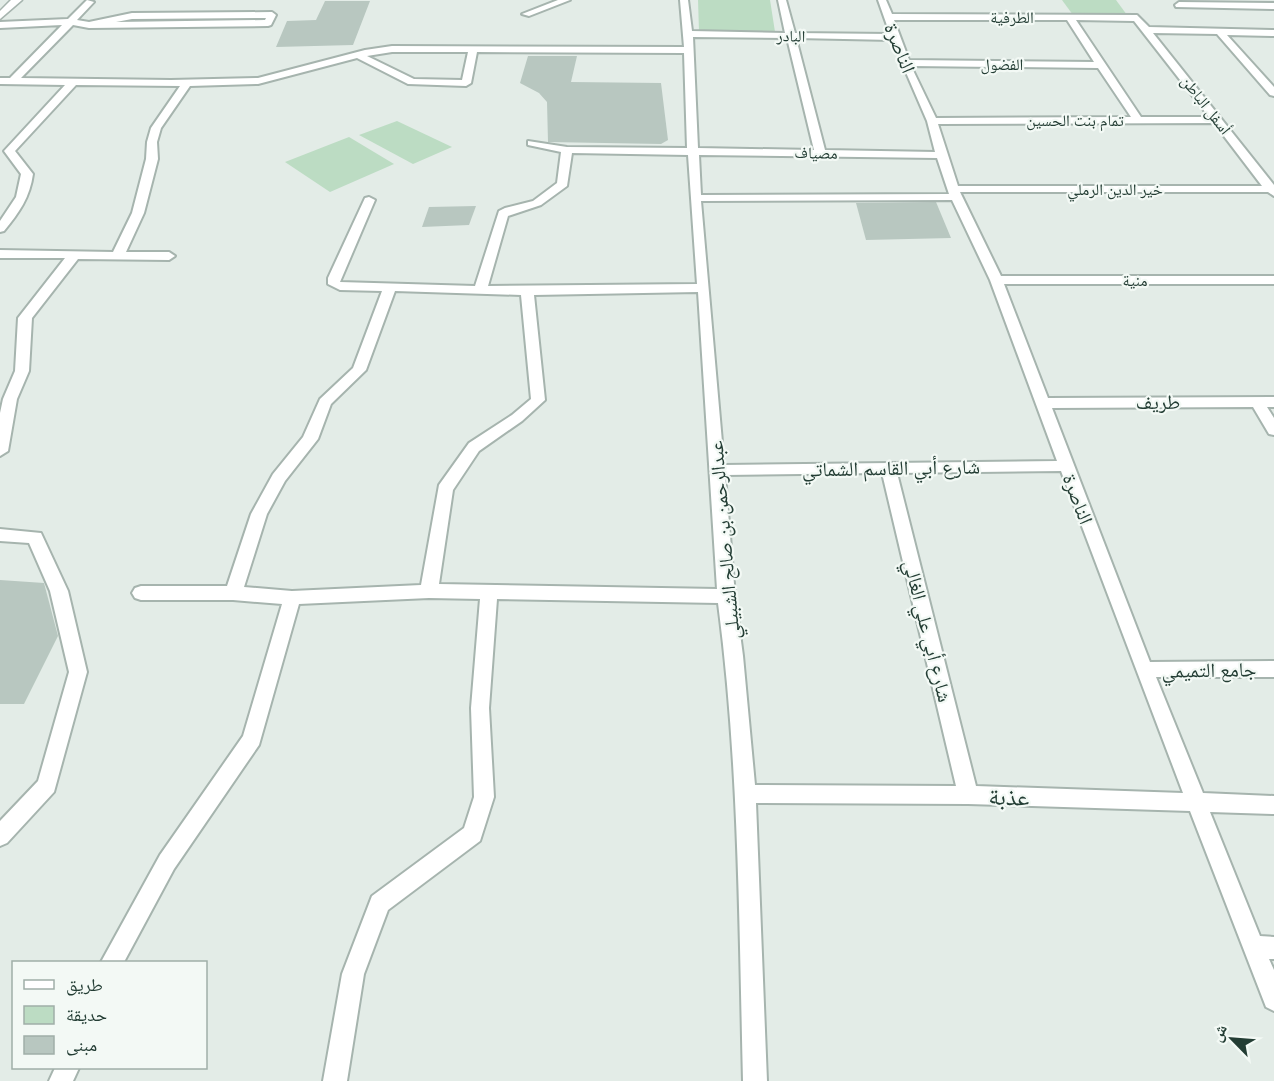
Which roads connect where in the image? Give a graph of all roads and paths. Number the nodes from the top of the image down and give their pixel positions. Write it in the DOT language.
graph roads {
  1 [pos="17,0"];
  2 [pos="566,0"];
  3 [pos="684,0"];
  4 [pos="783,0"];
  5 [pos="882,0"];
  6 [pos="90,2"];
  7 [pos="1176,3"];
  8 [pos="1236,3"];
  9 [pos="1274,6"];
  10 [pos="526,14"];
  11 [pos="1185,15"];
  12 [pos="0,16"];
  13 [pos="888,17"];
  14 [pos="1070,18"];
  15 [pos="1137,18"];
  16 [pos="70,22"];
  17 [pos="1191,24"];
  18 [pos="0,25"];
  19 [pos="89,25"];
  20 [pos="1147,30"];
  21 [pos="1197,33"];
  22 [pos="1221,33"];
  23 [pos="1274,33"];
  24 [pos="894,36"];
  25 [pos="790,37"];
  26 [pos="687,42"];
  27 [pos="473,49"];
  28 [pos="358,55"];
  29 [pos="905,63"];
  30 [pos="1100,65"];
  31 [pos="0,81"];
  32 [pos="13,81"];
  33 [pos="73,82"];
  34 [pos="187,83"];
  35 [pos="1274,93"];
  36 [pos="1137,119"];
  37 [pos="1218,120"];
  38 [pos="932,121"];
  39 [pos="532,143"];
  40 [pos="567,150"];
  41 [pos="692,152"];
  42 [pos="820,153"];
  43 [pos="940,155"];
  44 [pos="1273,190"];
  45 [pos="956,193"];
  46 [pos="694,198"];
  47 [pos="369,200"];
  48 [pos="0,228"];
  49 [pos="0,254"];
  50 [pos="74,255"];
  51 [pos="117,255"];
  52 [pos="169,255"];
  53 [pos="996,280"];
  54 [pos="1274,280"];
  55 [pos="390,288"];
  56 [pos="704,288"];
  57 [pos="480,290"];
  58 [pos="527,291"];
  59 [pos="1257,402"];
  60 [pos="1274,402"];
  61 [pos="1041,403"];
  62 [pos="1274,430"];
  63 [pos="0,451"];
  64 [pos="1066,466"];
  65 [pos="888,468"];
  66 [pos="717,470"];
  67 [pos="0,535"];
  68 [pos="429,591"];
  69 [pos="489,591"];
  70 [pos="141,593"];
  71 [pos="233,593"];
  72 [pos="726,596"];
  73 [pos="292,598"];
  74 [pos="1274,669"];
  75 [pos="1144,670"];
  76 [pos="745,794"];
  77 [pos="968,795"];
  78 [pos="1199,804"];
  79 [pos="1274,805"];
  80 [pos="0,836"];
  81 [pos="1264,947"];
  82 [pos="113,961"];
  83 [pos="1274,999"];
  84 [pos="335,1081"];
  85 [pos="755,1081"];
  1 -- 12 [label="street"];
  2 -- 10 [label="street"];
  3 -- 26 [label="street, عبدالرحمن بن صالح الشبيلي"];
  4 -- 25 [label="street"];
  5 -- 13 [label="street, الناصرة"];
  6 -- 16 [label="street"];
  7 -- 8 [label="street"];
  7 -- 11 [label="street"];
  8 -- 9 [label="street"];
  13 -- 14 [label="street, الطرفية"];
  13 -- 24 [label="street, الناصرة"];
  14 -- 15 [label="street, الطرفية"];
  14 -- 30 [label="street"];
  15 -- 20 [label="street, أسفل الباطن"];
  16 -- 18 [label="street"];
  16 -- 19 [label="street"];
  16 -- 32 [label="street"];
  17 -- 21 [label="street"];
  19 -- 19 [label="street"];
  20 -- 21 [label="street"];
  20 -- 37 [label="street, أسفل الباطن"];
  21 -- 22 [label="street"];
  22 -- 23 [label="street"];
  22 -- 35 [label="street"];
  24 -- 25 [label="street, البادر"];
  24 -- 29 [label="street, الناصرة"];
  25 -- 26 [label="street, البادر"];
  25 -- 42 [label="street"];
  26 -- 27 [label="street, البادر"];
  26 -- 41 [label="street, عبدالرحمن بن صالح الشبيلي"];
  27 -- 28 [label="street, البادر"];
  27 -- 28 [label="street"];
  28 -- 34 [label="street, البادر"];
  29 -- 30 [label="street, الفضول"];
  29 -- 38 [label="street, الناصرة"];
  30 -- 36 [label="street"];
  31 -- 32 [label="street, البادر"];
  32 -- 33 [label="street, البادر"];
  33 -- 34 [label="street, البادر"];
  33 -- 48 [label="street"];
  34 -- 51 [label="street"];
  36 -- 37 [label="street, تمام بنت الحسين"];
  36 -- 38 [label="street, تمام بنت الحسين"];
  37 -- 44 [label="street, أسفل الباطن"];
  38 -- 43 [label="street, الناصرة"];
  39 -- 40 [label="street, مصياف"];
  40 -- 41 [label="street, مصياف"];
  40 -- 57 [label="street"];
  41 -- 42 [label="street, مصياف"];
  41 -- 46 [label="street, عبدالرحمن بن صالح الشبيلي"];
  42 -- 43 [label="street, مصياف"];
  43 -- 45 [label="street, الناصرة"];
  44 -- 45 [label="street, خير الدين الرملي"];
  45 -- 46 [label="street, خير الدين الرملي"];
  45 -- 53 [label="street, الناصرة"];
  46 -- 56 [label="street, عبدالرحمن بن صالح الشبيلي"];
  47 -- 55 [label="street"];
  49 -- 50 [label="street"];
  50 -- 51 [label="street"];
  50 -- 63 [label="street"];
  51 -- 52 [label="street"];
  53 -- 54 [label="street, منية"];
  53 -- 61 [label="street, الناصرة"];
  55 -- 57 [label="street"];
  55 -- 71 [label="street"];
  56 -- 58 [label="street"];
  56 -- 66 [label="street, عبدالرحمن بن صالح الشبيلي"];
  57 -- 58 [label="street"];
  58 -- 68 [label="street"];
  59 -- 60 [label="street, طريف"];
  59 -- 61 [label="street, طريف"];
  59 -- 62 [label="street"];
  61 -- 64 [label="street, الناصرة"];
  64 -- 65 [label="street, شارع أبي القاسم الشماتي"];
  64 -- 75 [label="street, الناصرة"];
  65 -- 66 [label="street, شارع أبي القاسم الشماتي"];
  65 -- 77 [label="street, شارع أبي علي الغالي"];
  66 -- 72 [label="street, عبدالرحمن بن صالح الشبيلي"];
  67 -- 80 [label="street"];
  68 -- 69 [label="street"];
  68 -- 73 [label="street"];
  69 -- 72 [label="street"];
  69 -- 84 [label="street"];
  70 -- 71 [label="street"];
  71 -- 73 [label="street"];
  72 -- 76 [label="street, عبدالرحمن بن صالح الشبيلي"];
  73 -- 82 [label="street"];
  74 -- 75 [label="street, جامع التميمي"];
  75 -- 78 [label="street, الناصرة"];
  76 -- 77 [label="street, عذبة"];
  76 -- 85 [label="street, عبدالرحمن بن صالح الشبيلي"];
  77 -- 78 [label="street, عذبة"];
  78 -- 79 [label="street, عذبة"];
  78 -- 81 [label="street, الناصرة"];
  81 -- 83 [label="street, الناصرة"];
}
